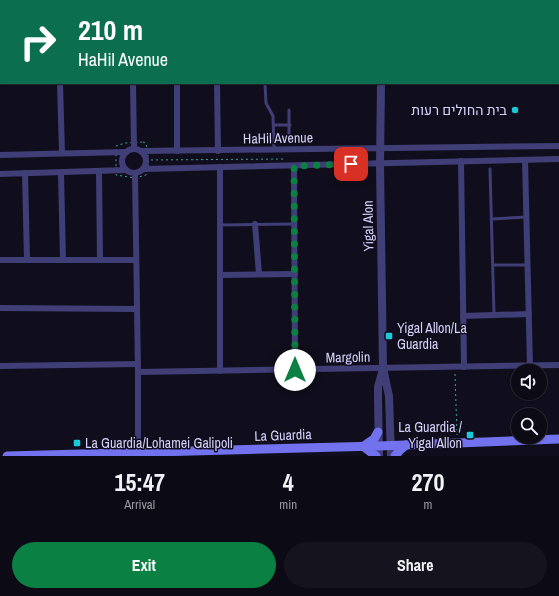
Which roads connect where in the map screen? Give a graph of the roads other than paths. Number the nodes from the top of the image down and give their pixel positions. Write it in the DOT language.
graph roads {
  1 [pos="60,84"];
  2 [pos="133,84"];
  3 [pos="177,84"];
  4 [pos="217,84"];
  5 [pos="265,84"];
  6 [pos="381,84"];
  7 [pos="289,110"];
  8 [pos="274,125"];
  9 [pos="290,125"];
  10 [pos="289,140"];
  11 [pos="134,146"];
  12 [pos="559,146"];
  13 [pos="380,149"];
  14 [pos="218,150"];
  15 [pos="274,150"];
  16 [pos="144,151"];
  17 [pos="178,151"];
  18 [pos="126,152"];
  19 [pos="62,153"];
  20 [pos="0,155"];
  21 [pos="559,159"];
  22 [pos="525,160"];
  23 [pos="461,161"];
  24 [pos="380,164"];
  25 [pos="294,166"];
  26 [pos="220,167"];
  27 [pos="146,168"];
  28 [pos="490,169"];
  29 [pos="126,170"];
  30 [pos="99,172"];
  31 [pos="25,173"];
  32 [pos="61,173"];
  33 [pos="0,174"];
  34 [pos="135,176"];
  35 [pos="527,218"];
  36 [pos="492,219"];
  37 [pos="220,224"];
  38 [pos="255,224"];
  39 [pos="294,224"];
  40 [pos="0,260"];
  41 [pos="27,260"];
  42 [pos="63,260"];
  43 [pos="100,260"];
  44 [pos="136,260"];
  45 [pos="493,265"];
  46 [pos="528,265"];
  47 [pos="259,274"];
  48 [pos="295,274"];
  49 [pos="220,275"];
  50 [pos="0,308"];
  51 [pos="137,309"];
  52 [pos="494,314"];
  53 [pos="529,314"];
  54 [pos="463,316"];
  55 [pos="138,364"];
  56 [pos="530,364"];
  57 [pos="547,365"];
  58 [pos="559,365"];
  59 [pos="0,366"];
  60 [pos="511,366"];
  61 [pos="464,367"];
  62 [pos="383,368"];
  63 [pos="295,370"];
  64 [pos="220,371"];
  65 [pos="138,372"];
  66 [pos="378,432"];
  67 [pos="559,439"];
  68 [pos="406,445"];
  69 [pos="378,446"];
  70 [pos="390,446"];
  71 [pos="364,447"];
  72 [pos="138,454"];
  73 [pos="7,456"];
  74 [pos="377,456"];
  75 [pos="390,456"];
  76 [pos="395,456"];
  1 -- 19 [label="street"];
  2 -- 11 [label="street"];
  3 -- 17 [label="street"];
  4 -- 14 [label="street"];
  5 -- 8 [label="lane"];
  6 -- 13 [label="street, Yigal Alon"];
  7 -- 9 [label="lane"];
  8 -- 9 [label="lane"];
  8 -- 15 [label="lane"];
  9 -- 10 [label="lane"];
  11 -- 16 [label="street, HaHil Avenue"];
  11 -- 18 [label="street"];
  12 -- 13 [label="street, HaHil Avenue"];
  13 -- 15 [label="street, HaHil Avenue"];
  13 -- 24 [label="street, Yigal Alon"];
  14 -- 15 [label="street, HaHil Avenue"];
  14 -- 17 [label="street, HaHil Avenue"];
  16 -- 17 [label="street, HaHil Avenue"];
  16 -- 27 [label="street"];
  18 -- 19 [label="street"];
  18 -- 29 [label="street"];
  19 -- 20 [label="street"];
  21 -- 22 [label="street, HaHil Avenue"];
  22 -- 23 [label="street, HaHil Avenue"];
  22 -- 35 [label="street"];
  23 -- 24 [label="street, HaHil Avenue"];
  23 -- 54 [label="street"];
  24 -- 25 [label="street, HaHil Avenue"];
  24 -- 62 [label="street, Yigal Alon"];
  25 -- 26 [label="street, HaHil Avenue"];
  25 -- 39 [label="street"];
  26 -- 27 [label="street, HaHil Avenue"];
  26 -- 37 [label="street"];
  27 -- 34 [label="street"];
  28 -- 36 [label="lane"];
  29 -- 30 [label="street"];
  29 -- 34 [label="street"];
  30 -- 32 [label="street"];
  30 -- 43 [label="street"];
  31 -- 32 [label="street"];
  31 -- 33 [label="street"];
  31 -- 41 [label="street"];
  32 -- 42 [label="street"];
  34 -- 44 [label="street"];
  35 -- 36 [label="lane"];
  35 -- 46 [label="street"];
  36 -- 45 [label="lane"];
  37 -- 38 [label="lane"];
  37 -- 49 [label="street"];
  38 -- 39 [label="lane"];
  38 -- 47 [label="street"];
  39 -- 48 [label="street"];
  40 -- 41 [label="street"];
  41 -- 42 [label="street"];
  42 -- 43 [label="street"];
  43 -- 44 [label="street"];
  44 -- 51 [label="street"];
  45 -- 46 [label="lane"];
  45 -- 52 [label="lane"];
  46 -- 53 [label="street"];
  47 -- 48 [label="street"];
  47 -- 49 [label="street"];
  48 -- 63 [label="street"];
  49 -- 64 [label="street"];
  50 -- 51 [label="street"];
  51 -- 55 [label="street"];
  52 -- 53 [label="street"];
  52 -- 54 [label="street"];
  53 -- 56 [label="street"];
  54 -- 61 [label="street"];
  55 -- 59 [label="street"];
  55 -- 65 [label="street"];
  57 -- 58 [label="street, Margolin"];
  60 -- 61 [label="street, Margolin"];
  61 -- 62 [label="street, Margolin"];
  62 -- 63 [label="street, Margolin"];
  62 -- 66 [label="street, Yigal Alon"];
  62 -- 70 [label="street, Yigal Alon"];
  63 -- 64 [label="street, Margolin"];
  64 -- 65 [label="street, Margolin"];
  65 -- 72 [label="street"];
  66 -- 69 [label="street, Yigal Alon"];
  66 -- 71 [label="main road"];
  67 -- 68 [label="main road, La Guardia"];
  68 -- 70 [label="main road, La Guardia"];
  68 -- 76 [label="main road"];
  69 -- 70 [label="main road, La Guardia"];
  69 -- 71 [label="main road, La Guardia"];
  69 -- 74 [label="street, Yigal Alon"];
  70 -- 75 [label="street, Yigal Alon"];
  71 -- 72 [label="main road, La Guardia"];
  71 -- 74 [label="main road"];
  72 -- 73 [label="main road, La Guardia"];
}
